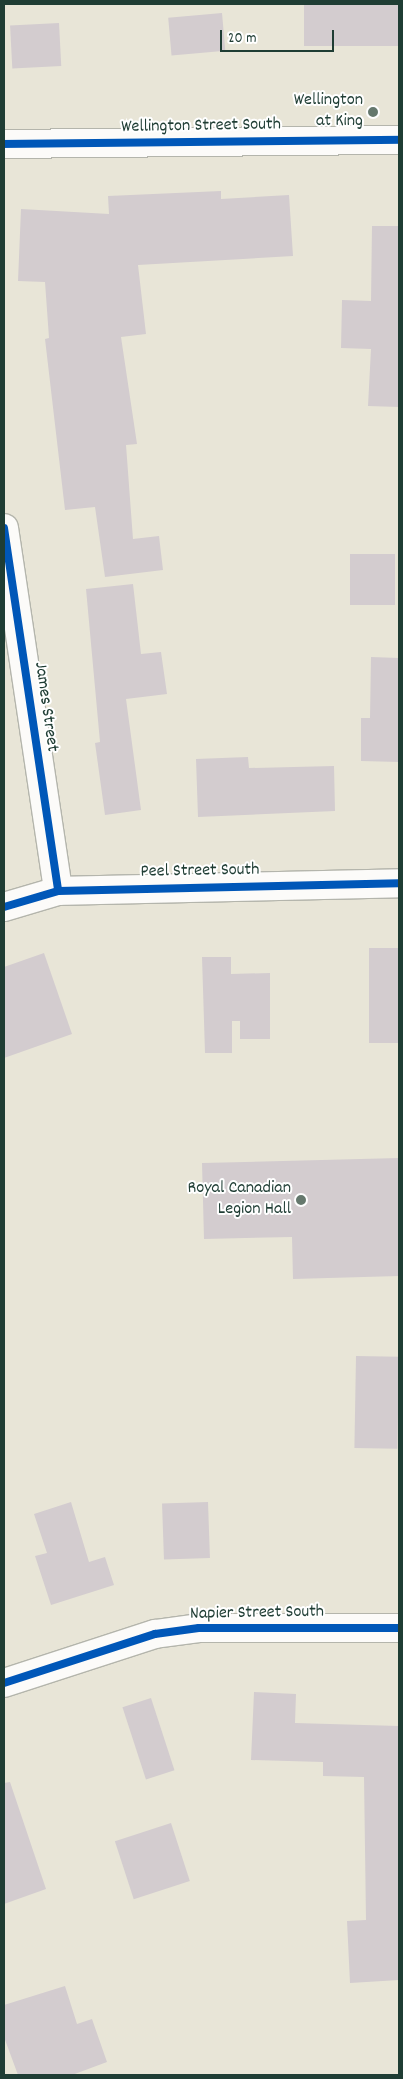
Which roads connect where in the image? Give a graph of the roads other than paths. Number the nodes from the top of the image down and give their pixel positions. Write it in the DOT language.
graph roads {
  1 [pos="399,140"];
  2 [pos="4,144"];
  3 [pos="4,528"];
  4 [pos="399,883"];
  5 [pos="58,891"];
  6 [pos="4,907"];
  7 [pos="399,1628"];
  8 [pos="4,1683"];
  1 -- 2 [label="street, Wellington Street South"];
  3 -- 5 [label="street, James Street"];
  4 -- 5 [label="street, Peel Street South"];
  5 -- 6 [label="street, Peel Street South"];
  7 -- 8 [label="street, Napier Street South"];
}
